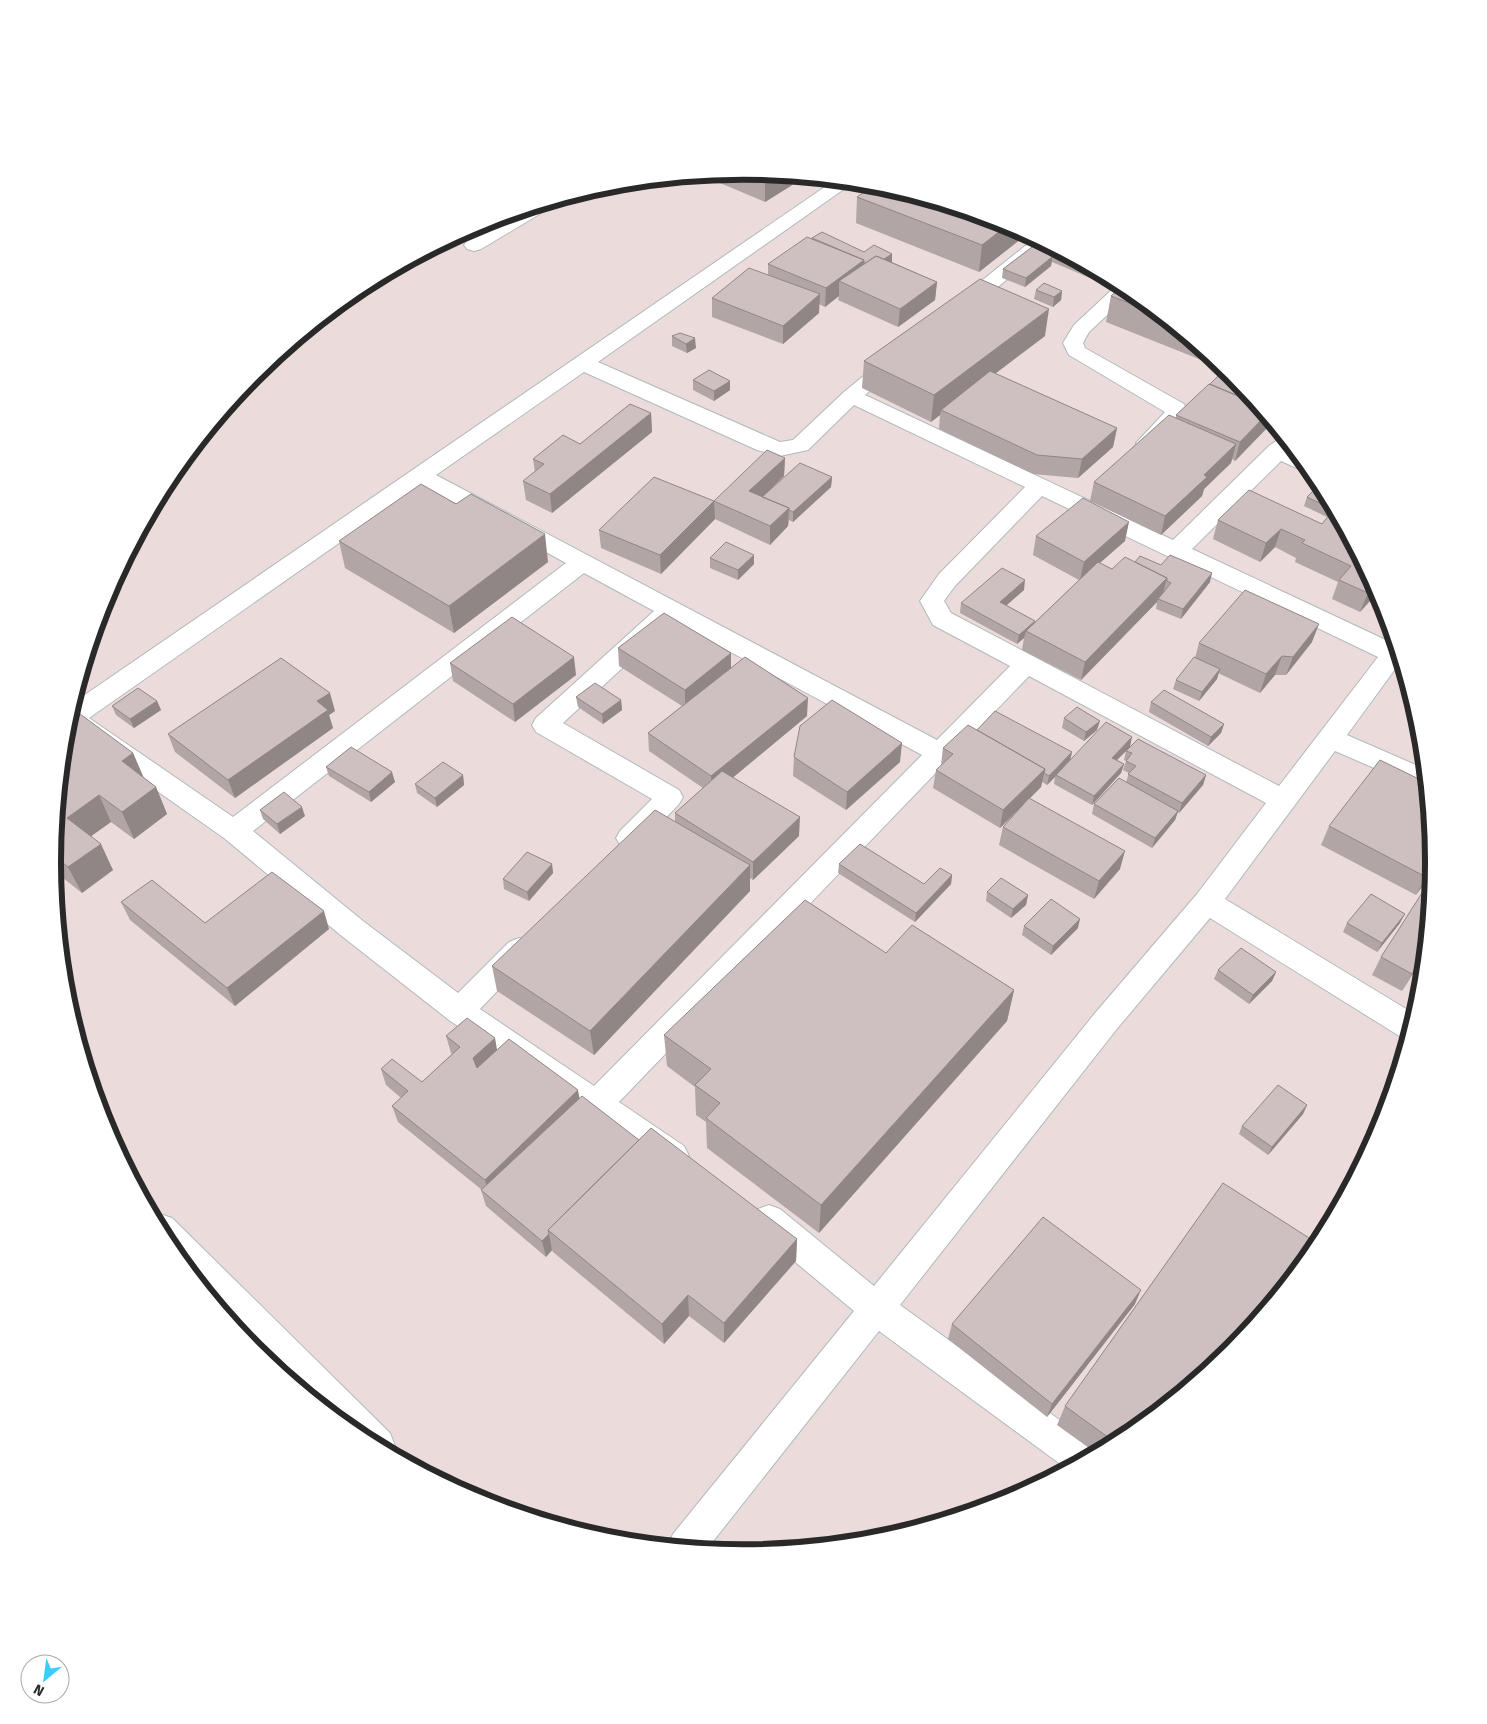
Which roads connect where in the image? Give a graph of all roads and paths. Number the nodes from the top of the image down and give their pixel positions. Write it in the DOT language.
graph roads {
  1 [pos="838,187"];
  2 [pos="520,218"];
  3 [pos="474,245"];
  4 [pos="1037,246"];
  5 [pos="1119,293"];
  6 [pos="950,316"];
  7 [pos="904,353"];
  8 [pos="582,363"];
  9 [pos="851,396"];
  10 [pos="1282,446"];
  11 [pos="1136,454"];
  12 [pos="421,476"];
  13 [pos="1040,486"];
  14 [pos="1176,551"];
  15 [pos="582,562"];
  16 [pos="671,609"];
  17 [pos="1392,650"];
  18 [pos="1393,653"];
  19 [pos="1027,663"];
  20 [pos="78,712"];
  21 [pos="75,722"];
  22 [pos="1330,738"];
  23 [pos="940,753"];
  24 [pos="1421,779"];
  25 [pos="1284,800"];
  26 [pos="234,831"];
  27 [pos="616,852"];
  28 [pos="1206,902"];
  29 [pos="534,935"];
  30 [pos="459,1011"];
  31 [pos="1406,1025"];
  32 [pos="597,1104"];
  33 [pos="694,1170"];
  34 [pos="743,1203"];
  35 [pos="184,1252"];
  36 [pos="876,1309"];
  37 [pos="350,1419"];
  38 [pos="1079,1456"];
  39 [pos="690,1542"];
  1 -- 8 [label="street"];
  2 -- 3 [label="street"];
  4 -- 6 [label="street"];
  5 -- 11 [label="street"];
  7 -- 9 [label="street"];
  8 -- 9 [label="street"];
  8 -- 12 [label="street"];
  9 -- 13 [label="street"];
  10 -- 14 [label="street"];
  12 -- 15 [label="street"];
  12 -- 20 [label="street"];
  13 -- 14 [label="street"];
  13 -- 19 [label="street"];
  14 -- 17 [label="street"];
  15 -- 16 [label="street"];
  15 -- 26 [label="street"];
  16 -- 23 [label="street"];
  16 -- 27 [label="street"];
  18 -- 22 [label="street"];
  19 -- 23 [label="street"];
  19 -- 25 [label="street"];
  21 -- 26 [label="street"];
  22 -- 24 [label="street"];
  22 -- 25 [label="street"];
  23 -- 32 [label="street"];
  25 -- 28 [label="street"];
  26 -- 30 [label="street"];
  28 -- 31 [label="street"];
  28 -- 36 [label="street"];
  29 -- 30 [label="street"];
  30 -- 32 [label="street"];
  32 -- 33 [label="street"];
  34 -- 36 [label="street"];
  35 -- 37 [label="street"];
  36 -- 38 [label="street"];
  36 -- 39 [label="street"];
}
